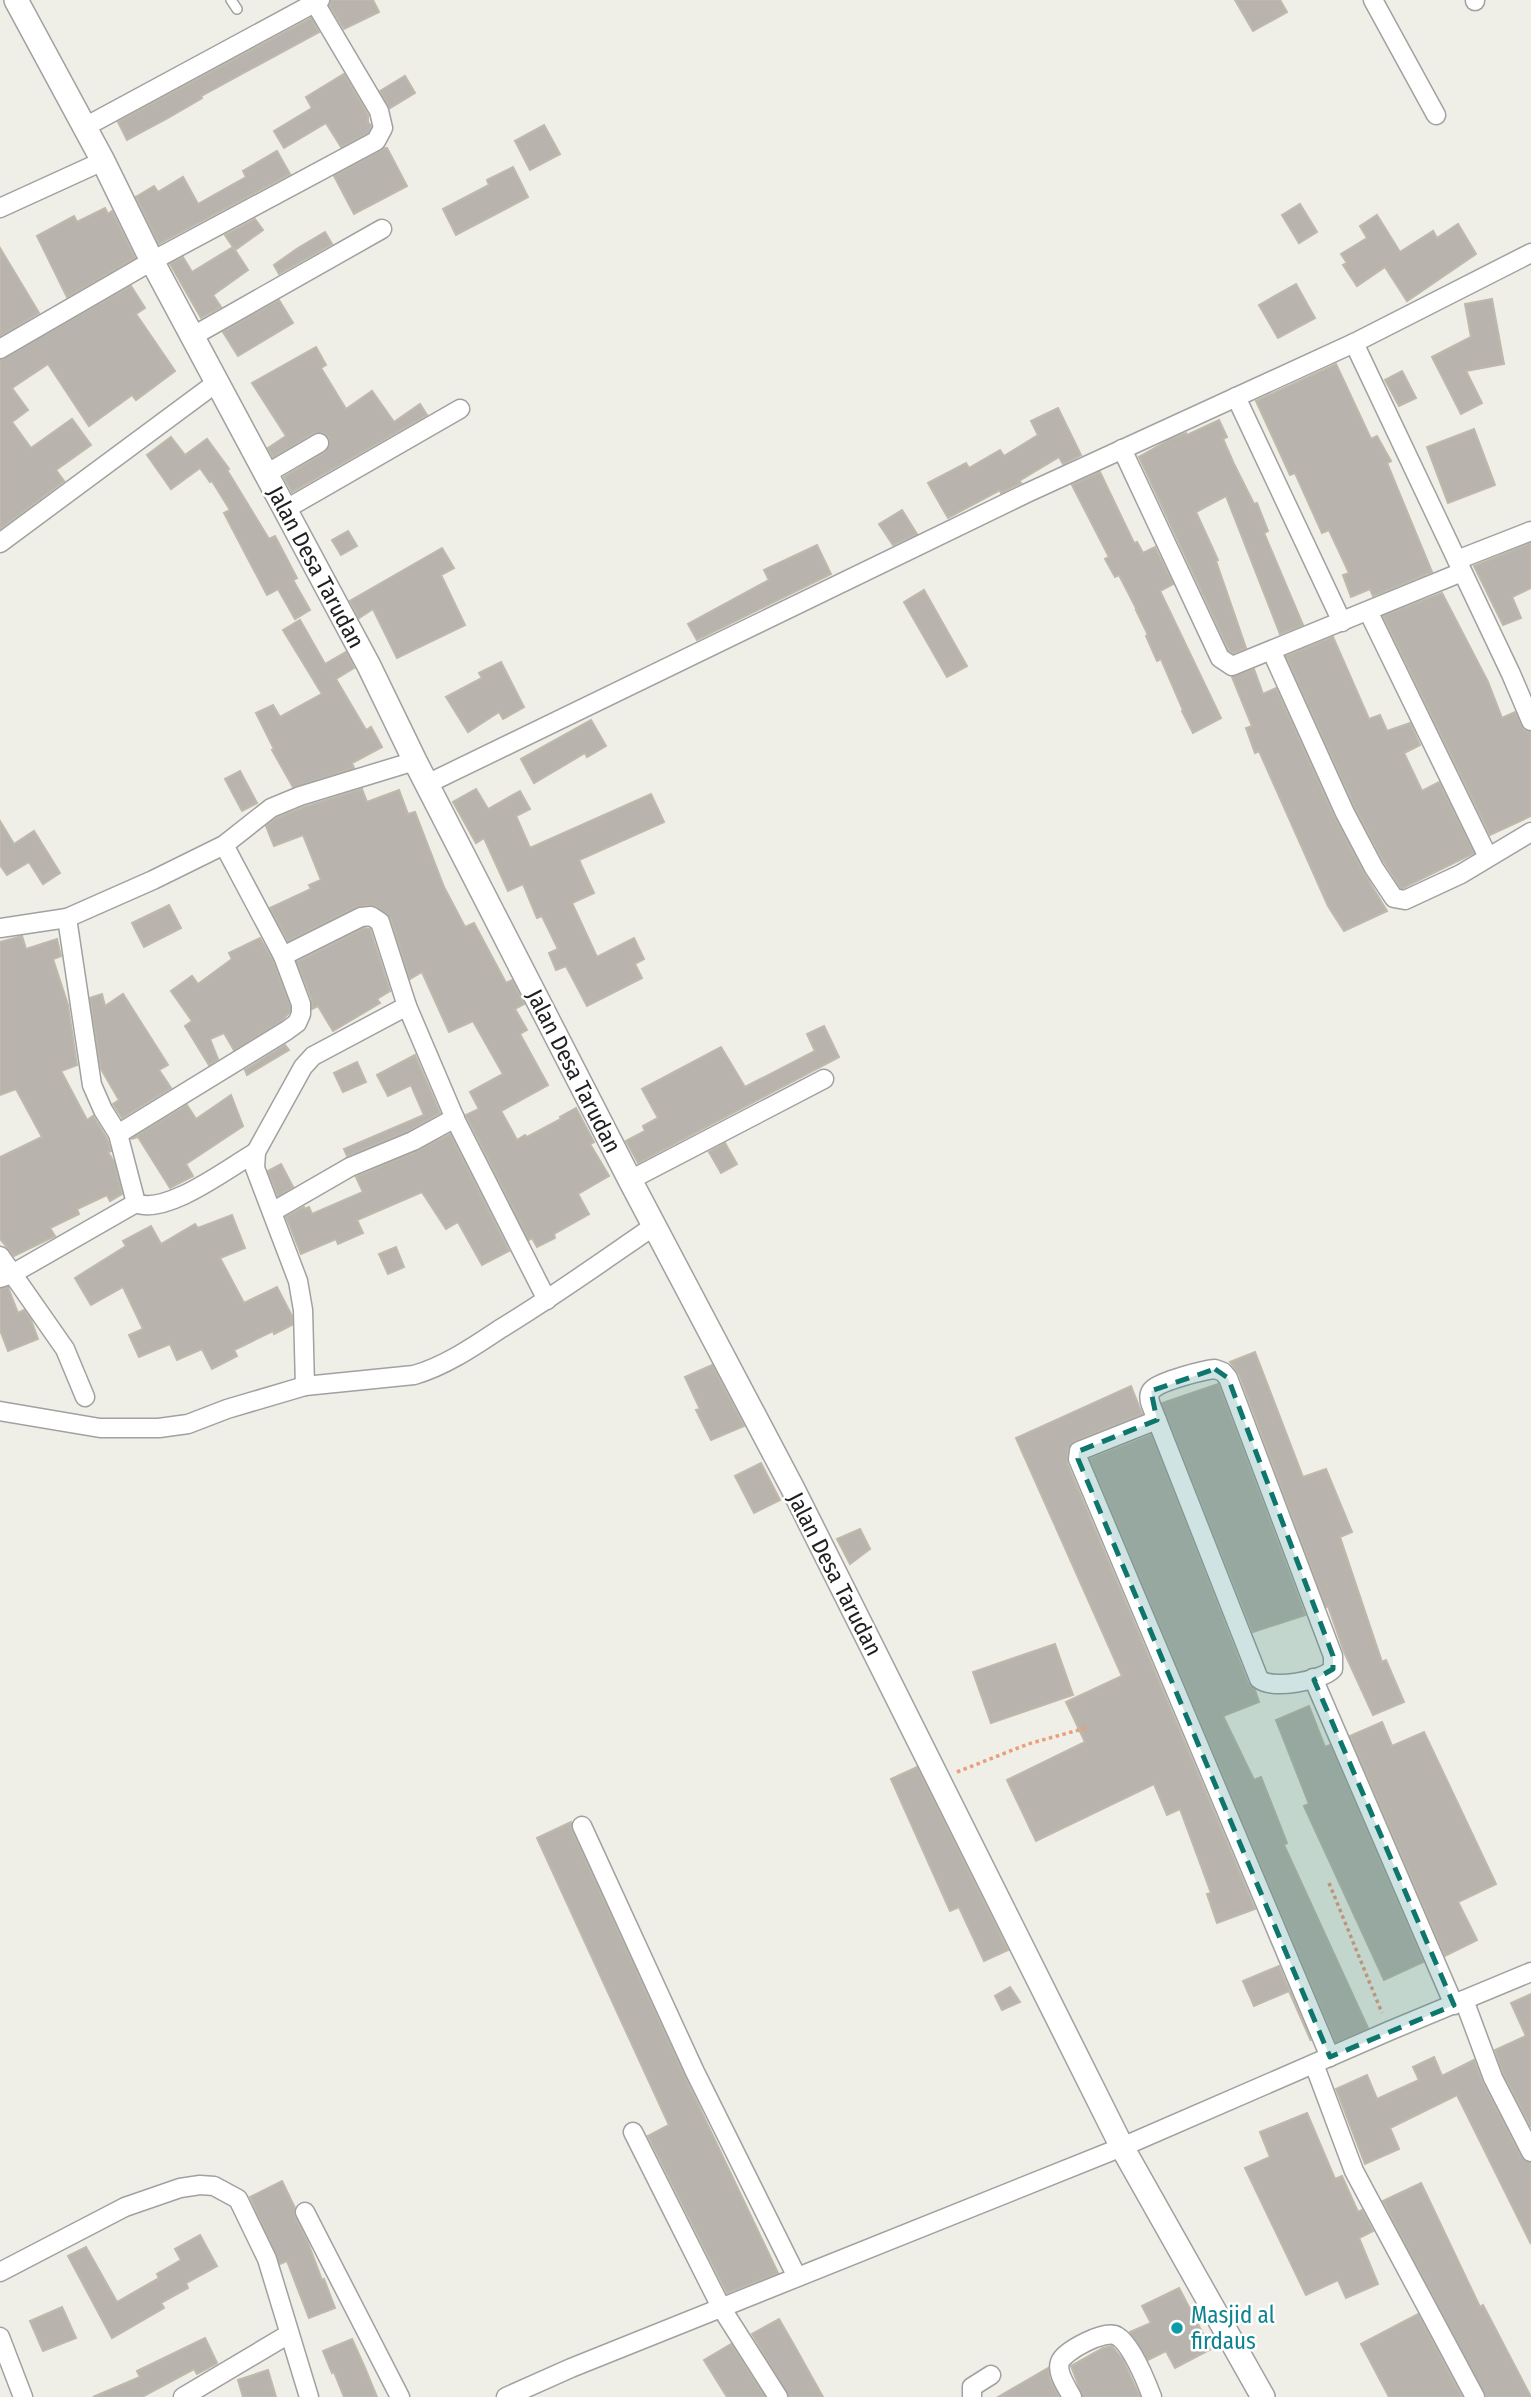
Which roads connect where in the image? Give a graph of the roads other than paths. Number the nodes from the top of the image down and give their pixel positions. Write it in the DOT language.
graph roads {
  1 [pos="16,0"];
  2 [pos="231,0"];
  3 [pos="1373,0"];
  4 [pos="318,1"];
  5 [pos="237,9"];
  6 [pos="1436,115"];
  7 [pos="83,128"];
  8 [pos="103,161"];
  9 [pos="0,208"];
  10 [pos="382,229"];
  11 [pos="1531,253"];
  12 [pos="152,261"];
  13 [pos="192,336"];
  14 [pos="1354,343"];
  15 [pos="0,349"];
  16 [pos="216,383"];
  17 [pos="1236,397"];
  18 [pos="460,409"];
  19 [pos="319,443"];
  20 [pos="1122,449"];
  21 [pos="266,474"];
  22 [pos="286,509"];
  23 [pos="1531,531"];
  24 [pos="0,543"];
  25 [pos="1460,566"];
  26 [pos="1368,611"];
  27 [pos="1342,622"];
  28 [pos="1272,652"];
  29 [pos="1531,722"];
  30 [pos="415,761"];
  31 [pos="427,785"];
  32 [pos="1531,832"];
  33 [pos="224,845"];
  34 [pos="1488,857"];
  35 [pos="66,918"];
  36 [pos="0,928"];
  37 [pos="283,956"];
  38 [pos="407,1006"];
  39 [pos="824,1079"];
  40 [pos="455,1118"];
  41 [pos="118,1134"];
  42 [pos="256,1152"];
  43 [pos="630,1180"];
  44 [pos="136,1203"];
  45 [pos="272,1212"];
  46 [pos="654,1226"];
  47 [pos="0,1256"];
  48 [pos="6,1276"];
  49 [pos="543,1292"];
  50 [pos="305,1386"];
  51 [pos="85,1396"];
  52 [pos="0,1411"];
  53 [pos="1157,1420"];
  54 [pos="1313,1678"];
  55 [pos="582,1826"];
  56 [pos="1531,1972"];
  57 [pos="1459,2002"];
  58 [pos="1322,2061"];
  59 [pos="633,2132"];
  60 [pos="1122,2147"];
  61 [pos="1531,2152"];
  62 [pos="305,2212"];
  63 [pos="0,2272"];
  64 [pos="797,2277"];
  65 [pos="722,2309"];
  66 [pos="289,2334"];
  67 [pos="0,2337"];
  68 [pos="990,2375"];
  69 [pos="23,2397"];
  70 [pos="183,2397"];
  71 [pos="309,2397"];
  72 [pos="400,2397"];
  73 [pos="506,2397"];
  74 [pos="778,2397"];
  75 [pos="972,2397"];
  76 [pos="1072,2397"];
  77 [pos="1152,2397"];
  78 [pos="1263,2397"];
  79 [pos="1475,2397"];
  1 -- 7 [label="street, Jalan Desa Tarudan"];
  2 -- 5 [label="lane"];
  3 -- 6 [label="street"];
  4 -- 7 [label="street"];
  4 -- 12 [label="street"];
  7 -- 8 [label="street, Jalan Desa Tarudan"];
  8 -- 9 [label="street"];
  8 -- 12 [label="street, Jalan Desa Tarudan"];
  10 -- 13 [label="street"];
  11 -- 14 [label="street"];
  12 -- 13 [label="street, Jalan Desa Tarudan"];
  12 -- 15 [label="street"];
  13 -- 16 [label="street, Jalan Desa Tarudan"];
  14 -- 17 [label="street"];
  14 -- 25 [label="street"];
  16 -- 21 [label="street, Jalan Desa Tarudan"];
  16 -- 24 [label="street"];
  17 -- 20 [label="street"];
  17 -- 27 [label="street"];
  18 -- 22 [label="street"];
  19 -- 21 [label="street"];
  20 -- 28 [label="street"];
  20 -- 31 [label="street"];
  21 -- 22 [label="street, Jalan Desa Tarudan"];
  22 -- 30 [label="street, Jalan Desa Tarudan"];
  23 -- 25 [label="street"];
  25 -- 26 [label="street"];
  25 -- 29 [label="street"];
  26 -- 27 [label="street"];
  26 -- 34 [label="street"];
  27 -- 28 [label="street"];
  28 -- 34 [label="street"];
  30 -- 31 [label="street, Jalan Desa Tarudan"];
  30 -- 33 [label="street"];
  31 -- 43 [label="street, Jalan Desa Tarudan"];
  32 -- 34 [label="street"];
  33 -- 35 [label="street"];
  33 -- 37 [label="street"];
  35 -- 36 [label="street"];
  35 -- 41 [label="street"];
  37 -- 38 [label="street"];
  37 -- 41 [label="street"];
  38 -- 40 [label="street"];
  38 -- 42 [label="street"];
  39 -- 43 [label="street"];
  40 -- 45 [label="street"];
  40 -- 49 [label="street"];
  41 -- 44 [label="street"];
  42 -- 44 [label="street"];
  42 -- 45 [label="street"];
  43 -- 46 [label="street, Jalan Desa Tarudan"];
  44 -- 48 [label="street"];
  45 -- 50 [label="street"];
  46 -- 49 [label="street"];
  46 -- 60 [label="street, Jalan Desa Tarudan"];
  47 -- 48 [label="street"];
  48 -- 51 [label="street"];
  49 -- 50 [label="street"];
  50 -- 52 [label="street"];
  53 -- 54 [label="street"];
  53 -- 54 [label="street"];
  53 -- 58 [label="street"];
  54 -- 57 [label="street"];
  55 -- 64 [label="street"];
  56 -- 57 [label="street"];
  57 -- 58 [label="street"];
  57 -- 61 [label="street"];
  58 -- 60 [label="street"];
  58 -- 79 [label="street"];
  59 -- 65 [label="street"];
  60 -- 64 [label="street"];
  60 -- 78 [label="street, Jalan Desa Tarudan"];
  62 -- 72 [label="street"];
  63 -- 66 [label="street"];
  64 -- 65 [label="street"];
  65 -- 73 [label="street"];
  65 -- 74 [label="street"];
  66 -- 70 [label="street"];
  66 -- 71 [label="street"];
  67 -- 69 [label="street"];
  68 -- 75 [label="street"];
  76 -- 77 [label="street"];
}
